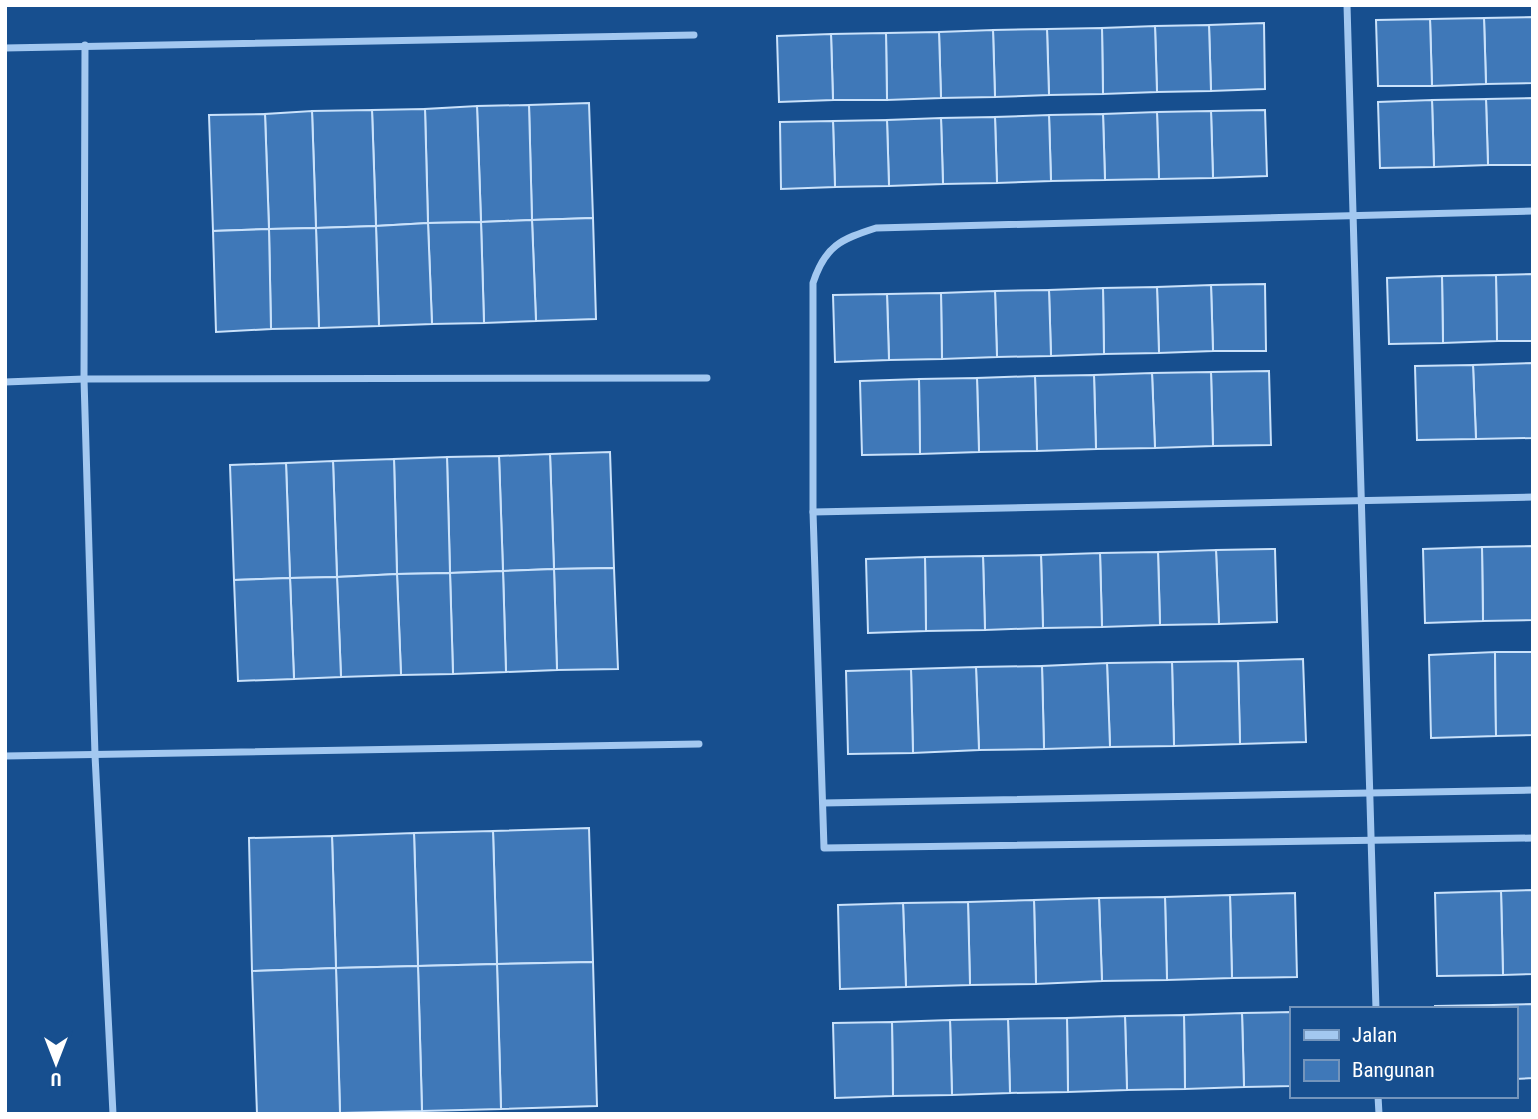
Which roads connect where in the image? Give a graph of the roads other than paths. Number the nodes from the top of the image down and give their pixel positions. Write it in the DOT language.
graph roads {
  1 [pos="1347,5"];
  2 [pos="694,35"];
  3 [pos="85,45"];
  4 [pos="5,48"];
  5 [pos="1533,211"];
  6 [pos="1353,214"];
  7 [pos="708,378"];
  8 [pos="84,379"];
  9 [pos="5,382"];
  10 [pos="1533,497"];
  11 [pos="1362,501"];
  12 [pos="813,512"];
  13 [pos="699,744"];
  14 [pos="95,755"];
  15 [pos="5,756"];
  16 [pos="1533,790"];
  17 [pos="1370,793"];
  18 [pos="823,803"];
  19 [pos="1533,838"];
  20 [pos="1371,840"];
  21 [pos="1376,1007"];
  22 [pos="113,1114"];
  1 -- 6 [label="street"];
  2 -- 3 [label="street"];
  3 -- 4 [label="street"];
  3 -- 8 [label="street"];
  5 -- 6 [label="street"];
  6 -- 11 [label="street"];
  6 -- 12 [label="street"];
  7 -- 8 [label="street"];
  8 -- 9 [label="street"];
  8 -- 14 [label="street"];
  10 -- 11 [label="street"];
  11 -- 12 [label="street"];
  11 -- 17 [label="street"];
  12 -- 18 [label="street"];
  13 -- 14 [label="street"];
  14 -- 15 [label="street"];
  14 -- 22 [label="street"];
  16 -- 17 [label="street"];
  17 -- 18 [label="street"];
  17 -- 20 [label="street"];
  18 -- 20 [label="street"];
  19 -- 20 [label="street"];
  20 -- 21 [label="street"];
}
